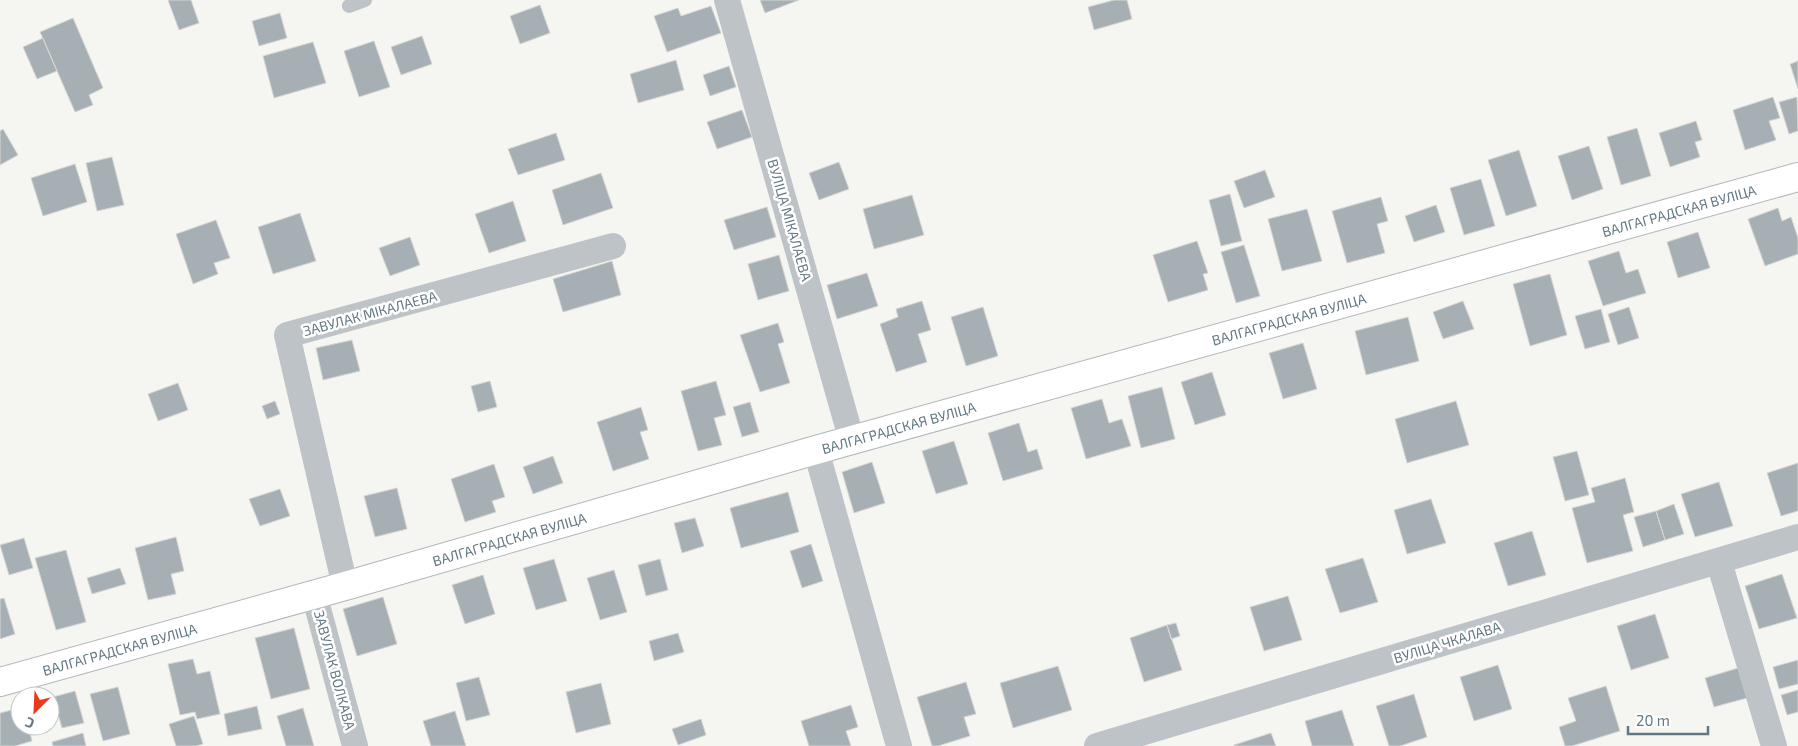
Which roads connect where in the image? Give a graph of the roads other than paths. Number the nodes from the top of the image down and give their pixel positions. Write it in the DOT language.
graph roads {
  1 [pos="365,0"];
  2 [pos="727,0"];
  3 [pos="349,6"];
  4 [pos="1798,177"];
  5 [pos="613,246"];
  6 [pos="852,441"];
  7 [pos="816,450"];
  8 [pos="1798,537"];
  9 [pos="1719,562"];
  10 [pos="345,586"];
  11 [pos="314,594"];
  12 [pos="0,682"];
  13 [pos="355,746"];
  14 [pos="899,746"];
  15 [pos="1097,746"];
  16 [pos="1774,746"];
  1 -- 3 [label="lane"];
  2 -- 6 [label="street, ВУЛІЦА МІКАЛАЕВА"];
  4 -- 6 [label="street, ВАЛГАГРАДСКАЯ ВУЛІЦА"];
  5 -- 10 [label="street, ЗАВУЛАК МІКАЛАЕВА"];
  6 -- 7 [label="street, ВАЛГАГРАДСКАЯ ВУЛІЦА"];
  7 -- 10 [label="street, ВАЛГАГРАДСКАЯ ВУЛІЦА"];
  7 -- 14 [label="street"];
  8 -- 9 [label="street, ВУЛІЦА ЧКАЛАВА"];
  9 -- 15 [label="street, ВУЛІЦА ЧКАЛАВА"];
  9 -- 16 [label="street"];
  10 -- 11 [label="street, ВАЛГАГРАДСКАЯ ВУЛІЦА"];
  11 -- 12 [label="street, ВАЛГАГРАДСКАЯ ВУЛІЦА"];
  11 -- 13 [label="street, ЗАВУЛАК ВОЛКАВА"];
}
